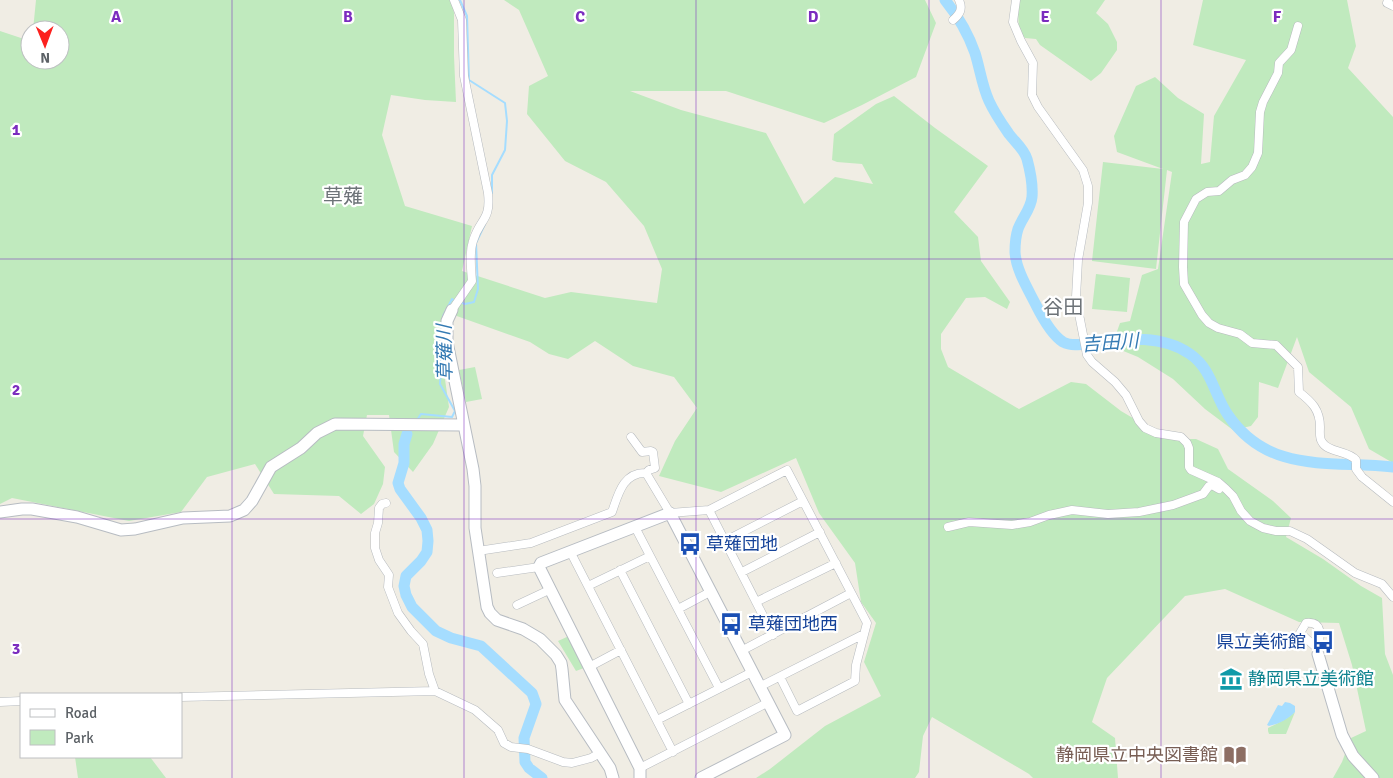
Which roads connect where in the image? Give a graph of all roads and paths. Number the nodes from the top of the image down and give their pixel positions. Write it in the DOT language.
graph roads {
  1 [pos="454,0"];
  2 [pos="959,0"];
  3 [pos="1016,0"];
  4 [pos="953,20"];
  5 [pos="1298,26"];
  6 [pos="452,310"];
  7 [pos="463,425"];
  8 [pos="631,436"];
  9 [pos="646,473"];
  10 [pos="1226,489"];
  11 [pos="803,501"];
  12 [pos="1393,502"];
  13 [pos="386,503"];
  14 [pos="709,510"];
  15 [pos="0,512"];
  16 [pos="670,513"];
  17 [pos="635,527"];
  18 [pos="948,527"];
  19 [pos="820,532"];
  20 [pos="725,541"];
  21 [pos="478,551"];
  22 [pos="571,553"];
  23 [pos="650,556"];
  24 [pos="836,563"];
  25 [pos="539,567"];
  26 [pos="620,570"];
  27 [pos="742,572"];
  28 [pos="497,573"];
  29 [pos="588,586"];
  30 [pos="549,590"];
  31 [pos="710,592"];
  32 [pos="852,594"];
  33 [pos="1393,597"];
  34 [pos="756,602"];
  35 [pos="517,605"];
  36 [pos="678,609"];
  37 [pos="864,634"];
  38 [pos="773,635"];
  39 [pos="621,650"];
  40 [pos="741,651"];
  41 [pos="1318,652"];
  42 [pos="589,667"];
  43 [pos="752,672"];
  44 [pos="780,677"];
  45 [pos="759,687"];
  46 [pos="719,688"];
  47 [pos="436,691"];
  48 [pos="182,697"];
  49 [pos="20,701"];
  50 [pos="0,702"];
  51 [pos="767,703"];
  52 [pos="689,704"];
  53 [pos="657,720"];
  54 [pos="673,752"];
  55 [pos="600,753"];
  56 [pos="640,773"];
  57 [pos="613,778"];
  58 [pos="702,778"];
  59 [pos="1373,778"];
  1 -- 6 [label="street"];
  2 -- 4 [label="street"];
  3 -- 10 [label="street"];
  5 -- 12 [label="street"];
  6 -- 7 [label="street"];
  7 -- 15 [label="street"];
  7 -- 21 [label="street"];
  8 -- 9 [label="street"];
  9 -- 16 [label="street"];
  9 -- 21 [label="street"];
  10 -- 18 [label="street"];
  10 -- 33 [label="street"];
  11 -- 14 [label="street"];
  11 -- 19 [label="street"];
  11 -- 20 [label="street"];
  13 -- 47 [label="street"];
  14 -- 16 [label="street"];
  14 -- 20 [label="street"];
  16 -- 17 [label="street"];
  16 -- 31 [label="street"];
  17 -- 22 [label="street"];
  17 -- 23 [label="street"];
  19 -- 24 [label="street"];
  19 -- 27 [label="street"];
  20 -- 27 [label="street"];
  21 -- 55 [label="street"];
  22 -- 25 [label="street"];
  22 -- 29 [label="street"];
  23 -- 26 [label="street"];
  23 -- 36 [label="street"];
  24 -- 32 [label="street"];
  24 -- 34 [label="street"];
  25 -- 28 [label="street"];
  25 -- 30 [label="street"];
  26 -- 29 [label="street"];
  26 -- 52 [label="street"];
  27 -- 34 [label="street"];
  29 -- 39 [label="street"];
  30 -- 35 [label="street"];
  30 -- 42 [label="street"];
  31 -- 36 [label="street"];
  31 -- 40 [label="street"];
  32 -- 37 [label="street"];
  32 -- 38 [label="street"];
  34 -- 38 [label="street"];
  36 -- 46 [label="street"];
  37 -- 44 [label="street"];
  37 -- 44 [label="street"];
  38 -- 40 [label="street"];
  39 -- 42 [label="street"];
  39 -- 53 [label="street"];
  40 -- 43 [label="street"];
  41 -- 59 [label="street"];
  42 -- 56 [label="street"];
  43 -- 45 [label="street"];
  43 -- 46 [label="street"];
  44 -- 45 [label="street"];
  45 -- 51 [label="street"];
  46 -- 52 [label="street"];
  47 -- 48 [label="street"];
  47 -- 55 [label="street"];
  49 -- 50 [label="street"];
  51 -- 54 [label="street"];
  51 -- 58 [label="street"];
  52 -- 53 [label="street"];
  53 -- 54 [label="street"];
  54 -- 56 [label="street"];
  55 -- 57 [label="street"];
}
